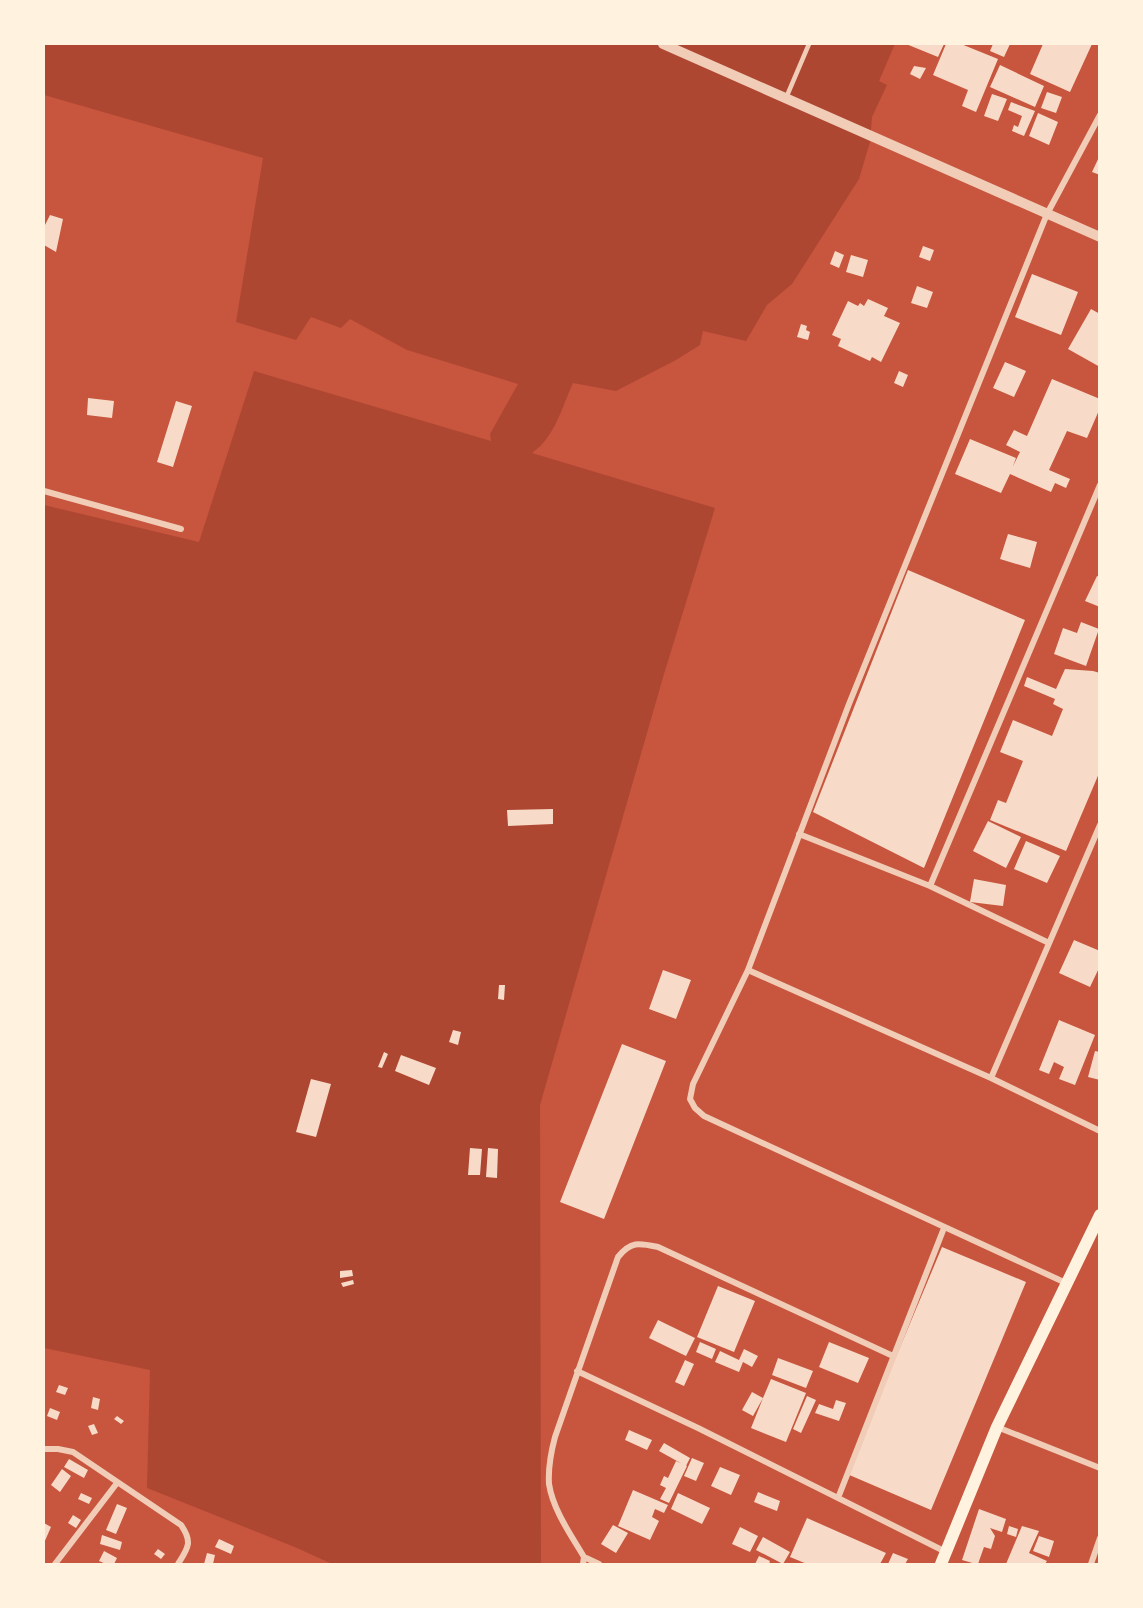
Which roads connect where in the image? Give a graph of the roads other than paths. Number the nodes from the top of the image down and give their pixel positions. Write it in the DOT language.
graph roads {
  1 [pos="663,44"];
  2 [pos="809,44"];
  3 [pos="786,98"];
  4 [pos="1100,116"];
  5 [pos="1047,214"];
  6 [pos="1100,237"];
  7 [pos="1100,485"];
  8 [pos="44,491"];
  9 [pos="181,529"];
  10 [pos="1100,825"];
  11 [pos="799,834"];
  12 [pos="930,886"];
  13 [pos="1049,943"];
  14 [pos="748,970"];
  15 [pos="991,1078"];
  16 [pos="1100,1131"];
  17 [pos="1100,1215"];
  18 [pos="944,1228"];
  19 [pos="1066,1283"];
  20 [pos="894,1356"];
  21 [pos="577,1371"];
  22 [pos="997,1427"];
  23 [pos="44,1449"];
  24 [pos="1100,1468"];
  25 [pos="117,1483"];
  26 [pos="838,1498"];
  27 [pos="1100,1538"];
  28 [pos="946,1552"];
  29 [pos="583,1561"];
  30 [pos="55,1564"];
  31 [pos="178,1564"];
  32 [pos="599,1564"];
  33 [pos="941,1564"];
  34 [pos="1091,1564"];
  1 -- 3 [label="street"];
  2 -- 3 [label="lane"];
  3 -- 5 [label="street"];
  4 -- 5 [label="street"];
  5 -- 6 [label="street"];
  5 -- 11 [label="street"];
  7 -- 12 [label="street"];
  8 -- 9 [label="street"];
  10 -- 13 [label="street"];
  11 -- 12 [label="street"];
  11 -- 14 [label="street"];
  12 -- 13 [label="street"];
  13 -- 15 [label="street"];
  14 -- 15 [label="street"];
  14 -- 18 [label="street"];
  15 -- 16 [label="street"];
  17 -- 19 [label="main road"];
  18 -- 19 [label="street"];
  18 -- 20 [label="street"];
  19 -- 22 [label="main road"];
  20 -- 21 [label="street"];
  20 -- 26 [label="street"];
  21 -- 26 [label="street"];
  21 -- 29 [label="street"];
  22 -- 24 [label="street"];
  22 -- 28 [label="main road"];
  23 -- 25 [label="street"];
  25 -- 30 [label="street"];
  25 -- 31 [label="street"];
  26 -- 28 [label="street"];
  27 -- 34 [label="street"];
  28 -- 33 [label="main road"];
  29 -- 32 [label="street"];
}
